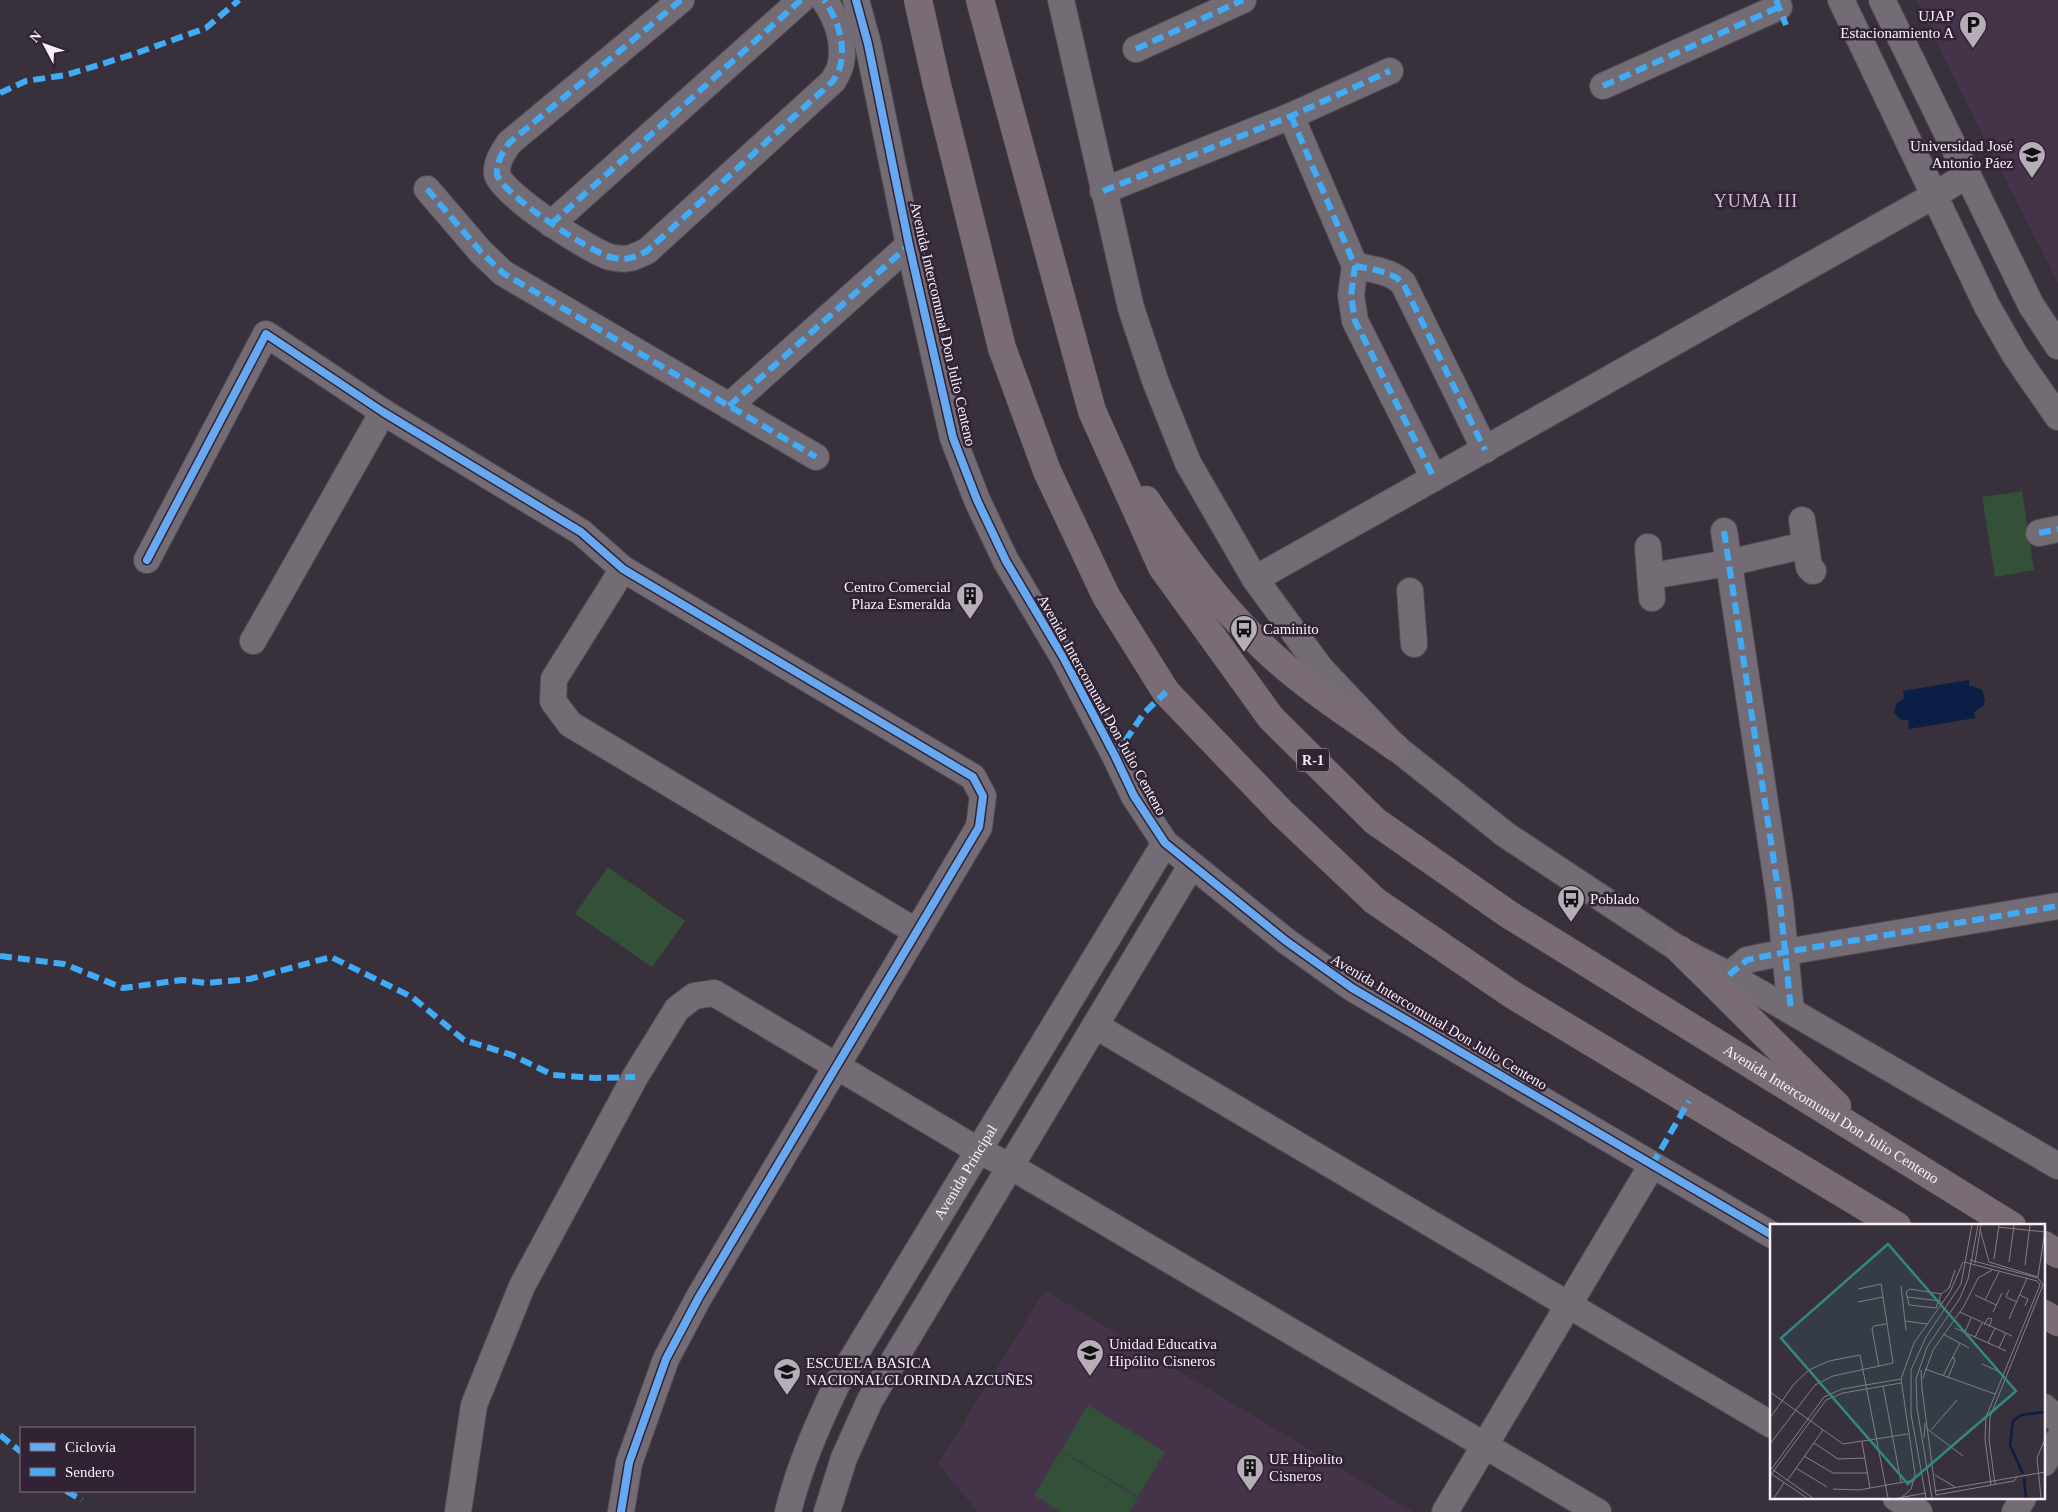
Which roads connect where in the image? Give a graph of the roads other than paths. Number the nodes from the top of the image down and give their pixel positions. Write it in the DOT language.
graph roads {
  1 [pos="681,0"];
  2 [pos="801,0"];
  3 [pos="824,0"];
  4 [pos="856,0"];
  5 [pos="918,0"];
  6 [pos="980,0"];
  7 [pos="1061,0"];
  8 [pos="1841,0"];
  9 [pos="1882,0"];
  10 [pos="1236,2"];
  11 [pos="1780,11"];
  12 [pos="1136,49"];
  13 [pos="1390,72"];
  14 [pos="1603,86"];
  15 [pos="1291,116"];
  16 [pos="1966,175"];
  17 [pos="427,188"];
  18 [pos="1103,191"];
  19 [pos="1935,195"];
  20 [pos="550,224"];
  21 [pos="909,245"];
  22 [pos="1355,266"];
  23 [pos="2058,346"];
  24 [pos="729,406"];
  25 [pos="383,412"];
  26 [pos="2058,417"];
  27 [pos="1100,429"];
  28 [pos="1485,450"];
  29 [pos="816,457"];
  30 [pos="1434,478"];
  31 [pos="1724,531"];
  32 [pos="1648,547"];
  33 [pos="147,560"];
  34 [pos="1728,563"];
  35 [pos="623,569"];
  36 [pos="1813,571"];
  37 [pos="1255,579"];
  38 [pos="1410,591"];
  39 [pos="253,641"];
  40 [pos="1414,644"];
  41 [pos="1395,747"];
  42 [pos="1165,843"];
  43 [pos="1191,866"];
  44 [pos="2058,906"];
  45 [pos="917,932"];
  46 [pos="1680,950"];
  47 [pos="1786,952"];
  48 [pos="1729,975"];
  49 [pos="1791,1011"];
  50 [pos="1096,1026"];
  51 [pos="836,1066"];
  52 [pos="1872,1140"];
  53 [pos="979,1152"];
  54 [pos="1652,1165"];
  55 [pos="1010,1166"];
  56 [pos="2058,1166"];
  57 [pos="1894,1224"];
  58 [pos="2009,1224"];
  59 [pos="1770,1234"];
  60 [pos="2046,1246"];
  61 [pos="2058,1254"];
  62 [pos="1569,1306"];
  63 [pos="2046,1315"];
  64 [pos="2058,1322"];
  65 [pos="2046,1409"];
  66 [pos="2058,1420"];
  67 [pos="1770,1424"];
  68 [pos="2058,1440"];
  69 [pos="1485,1446"];
  70 [pos="2046,1460"];
  71 [pos="1899,1500"];
  72 [pos="2022,1500"];
  73 [pos="458,1512"];
  74 [pos="621,1512"];
  75 [pos="788,1512"];
  76 [pos="827,1512"];
  77 [pos="1445,1512"];
  78 [pos="1598,1512"];
  79 [pos="1919,1512"];
  80 [pos="2015,1512"];
  1 -- 20 [label="street"];
  2 -- 20 [label="street"];
  3 -- 20 [label="street"];
  4 -- 21 [label="street, Avenida Intercomunal Don Julio Centeno"];
  5 -- 57 [label="main road"];
  6 -- 27 [label="main road, Avenida Intercomunal Don Julio Centeno / R-1"];
  7 -- 18 [label="street"];
  8 -- 19 [label="street"];
  9 -- 16 [label="street"];
  10 -- 12 [label="street"];
  11 -- 14 [label="street"];
  13 -- 15 [label="street"];
  15 -- 18 [label="street"];
  15 -- 22 [label="street"];
  16 -- 19 [label="street"];
  16 -- 23 [label="street"];
  17 -- 24 [label="street"];
  18 -- 37 [label="street"];
  19 -- 26 [label="street"];
  19 -- 28 [label="street"];
  21 -- 24 [label="street"];
  21 -- 42 [label="street, Avenida Intercomunal Don Julio Centeno"];
  22 -- 28 [label="street"];
  22 -- 30 [label="street"];
  24 -- 29 [label="street"];
  25 -- 33 [label="street"];
  25 -- 35 [label="street"];
  25 -- 39 [label="street"];
  27 -- 41 [label="main road"];
  27 -- 52 [label="main road, Avenida Intercomunal Don Julio Centeno / R-1"];
  28 -- 30 [label="street"];
  30 -- 37 [label="street"];
  31 -- 34 [label="street"];
  32 -- 34 [label="street"];
  34 -- 36 [label="street"];
  34 -- 47 [label="street"];
  35 -- 45 [label="street"];
  35 -- 45 [label="street"];
  37 -- 41 [label="street"];
  38 -- 40 [label="street"];
  41 -- 46 [label="street"];
  42 -- 43 [label="street, Avenida Intercomunal Don Julio Centeno"];
  42 -- 53 [label="street, Avenida Principal"];
  43 -- 50 [label="street"];
  43 -- 54 [label="street, Avenida Intercomunal Don Julio Centeno"];
  44 -- 47 [label="street"];
  45 -- 51 [label="street"];
  46 -- 48 [label="street"];
  46 -- 52 [label="main road"];
  47 -- 48 [label="street"];
  47 -- 49 [label="street"];
  48 -- 49 [label="street"];
  49 -- 56 [label="street"];
  50 -- 55 [label="street"];
  50 -- 62 [label="street"];
  51 -- 53 [label="street"];
  51 -- 73 [label="street"];
  51 -- 74 [label="street"];
  52 -- 58 [label="main road, Avenida Intercomunal Don Julio Centeno / R-1"];
  53 -- 55 [label="street"];
  53 -- 75 [label="street, Avenida Principal"];
  54 -- 59 [label="street, Avenida Intercomunal Don Julio Centeno"];
  54 -- 62 [label="street"];
  55 -- 69 [label="street"];
  55 -- 76 [label="street"];
  60 -- 61 [label="main road"];
  62 -- 67 [label="street"];
  62 -- 69 [label="street"];
  63 -- 64 [label="main road"];
  65 -- 66 [label="street"];
  68 -- 70 [label="street"];
  69 -- 77 [label="street"];
  69 -- 78 [label="street"];
  71 -- 79 [label="street"];
  72 -- 80 [label="street"];
}
